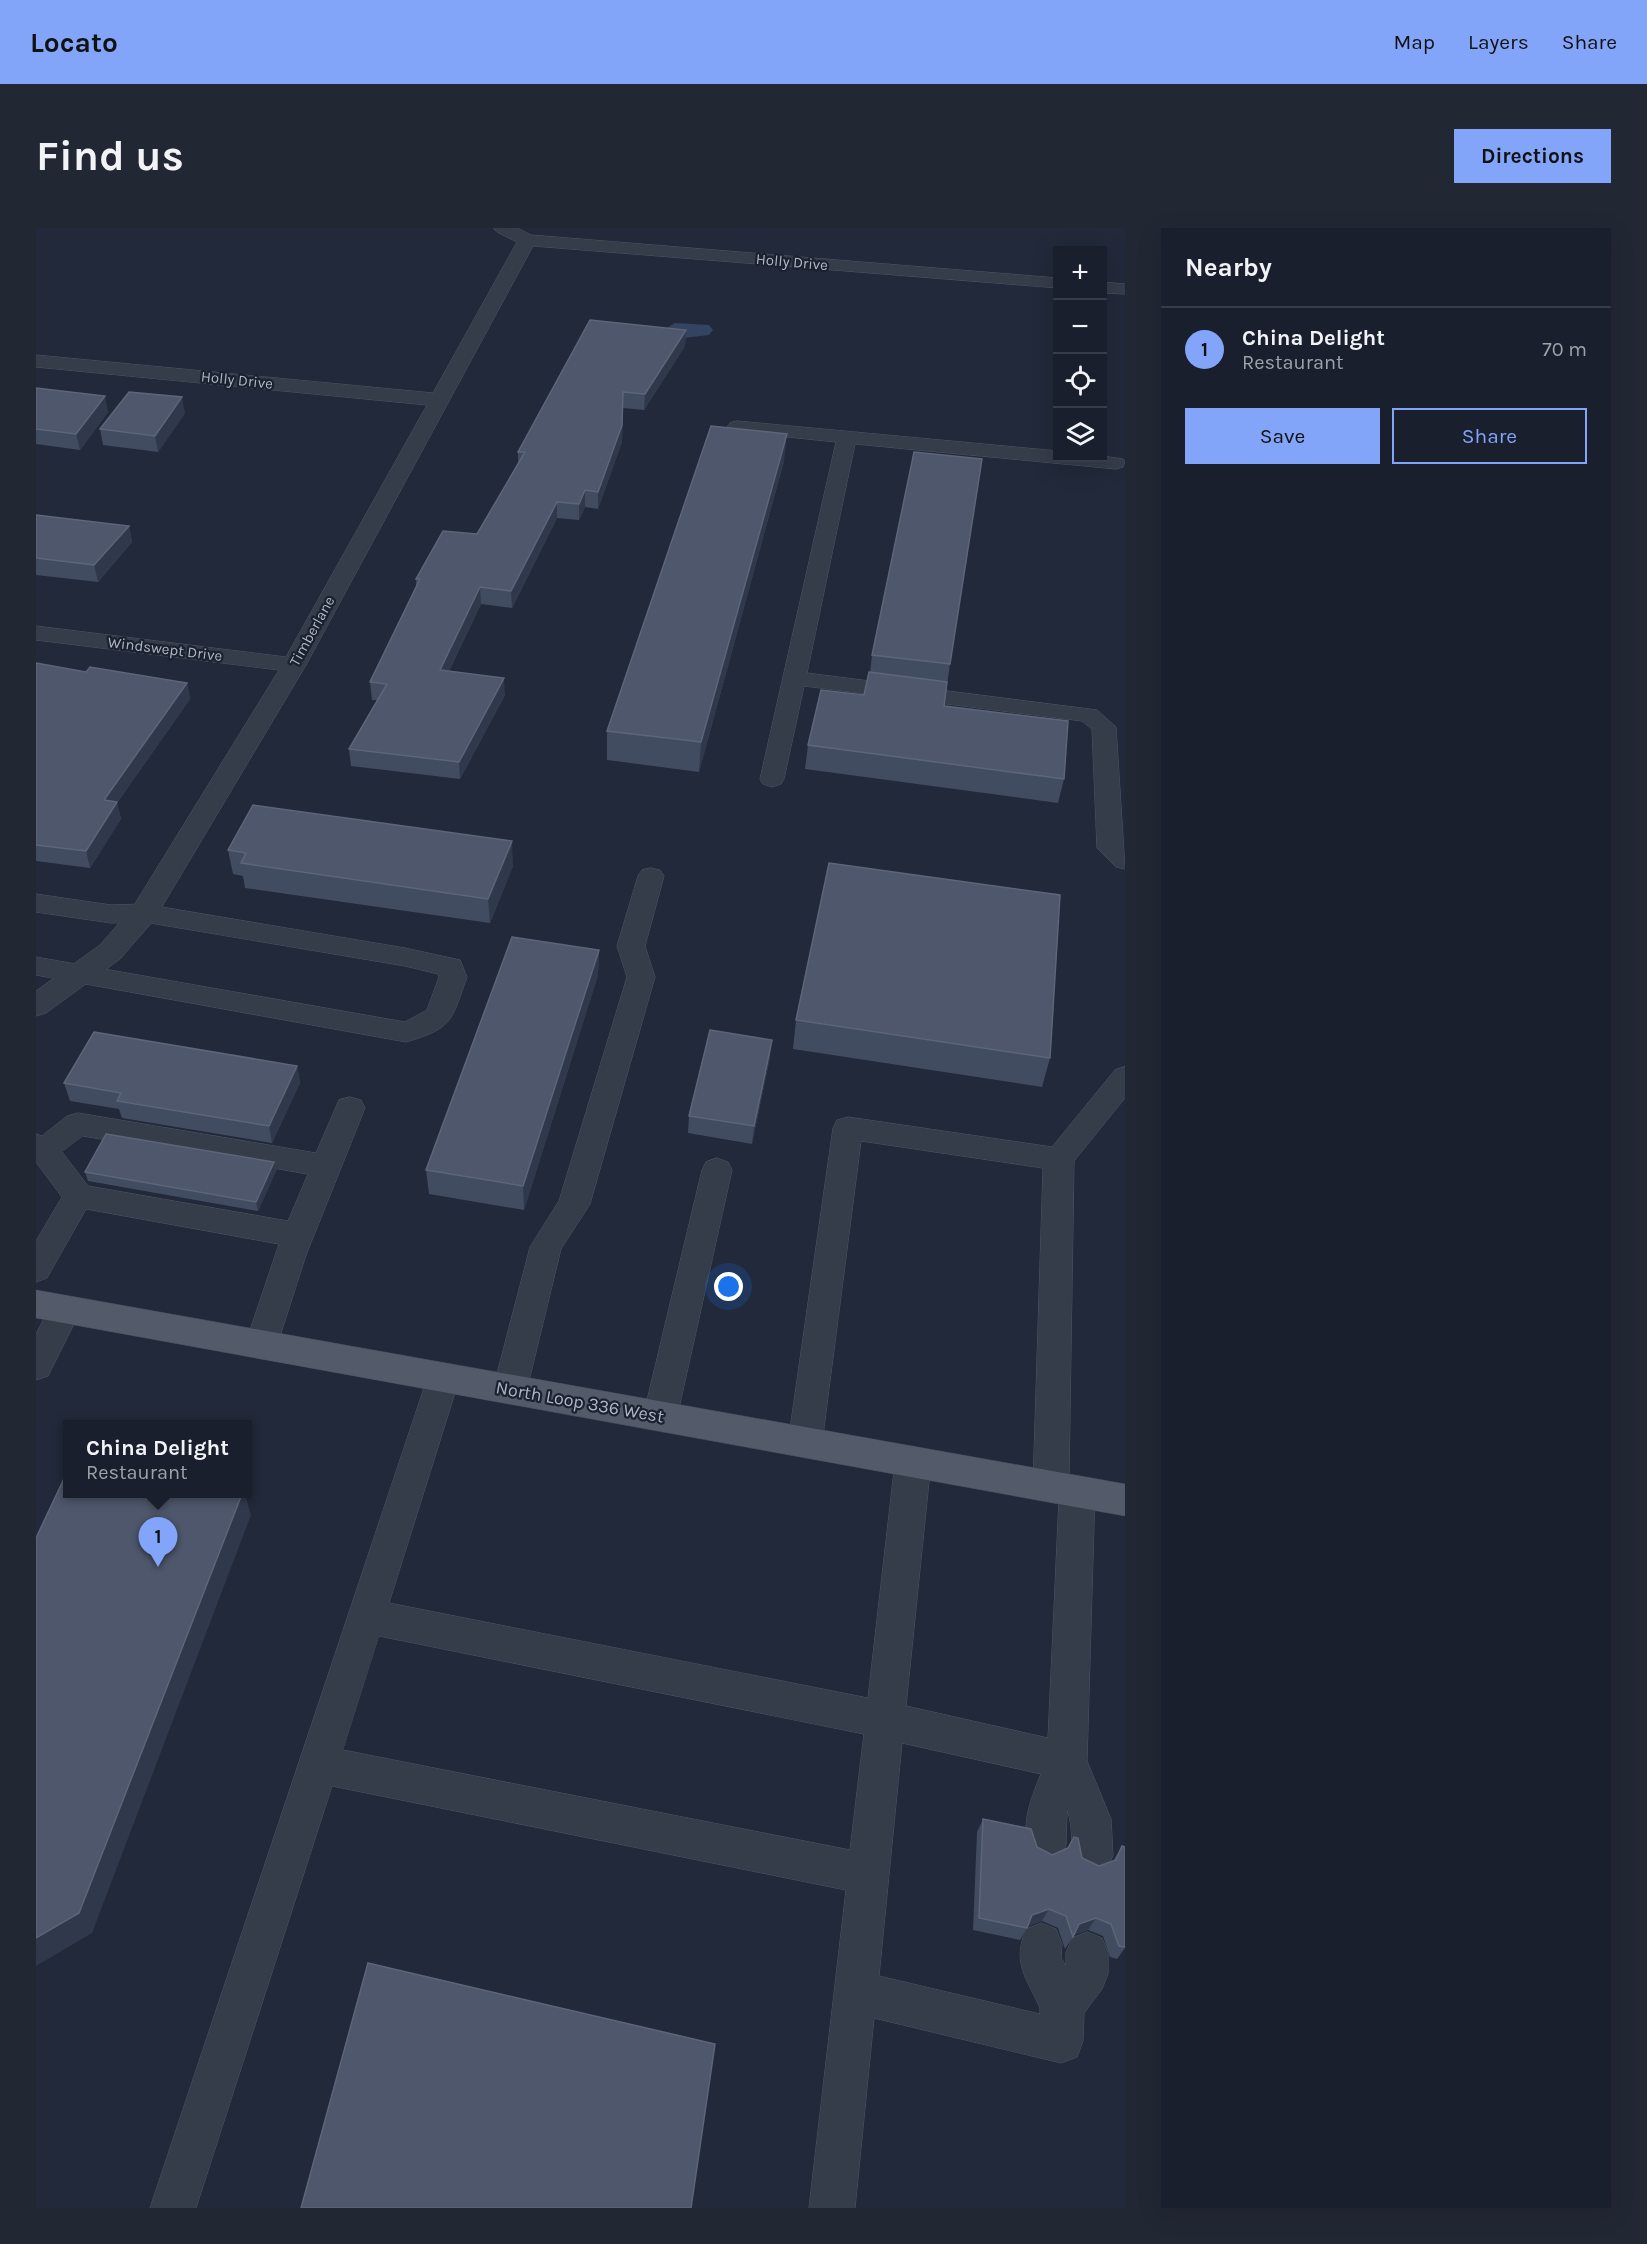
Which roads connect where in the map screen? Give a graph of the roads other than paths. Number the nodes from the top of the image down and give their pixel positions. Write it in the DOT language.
graph roads {
  1 [pos="503,228"];
  2 [pos="527,240"];
  3 [pos="1053,283"];
  4 [pos="1107,287"];
  5 [pos="1125,289"];
  6 [pos="36,361"];
  7 [pos="438,400"];
  8 [pos="737,427"];
  9 [pos="847,437"];
  10 [pos="1116,463"];
  11 [pos="36,633"];
  12 [pos="294,665"];
  13 [pos="795,678"];
  14 [pos="772,778"];
  15 [pos="1125,861"];
  16 [pos="651,876"];
  17 [pos="36,903"];
  18 [pos="144,913"];
  19 [pos="36,966"];
  20 [pos="83,974"];
  21 [pos="36,1006"];
  22 [pos="1125,1077"];
  23 [pos="350,1108"];
  24 [pos="40,1148"];
  25 [pos="1059,1159"];
  26 [pos="327,1166"];
  27 [pos="717,1170"];
  28 [pos="78,1196"];
  29 [pos="298,1235"];
  30 [pos="36,1269"];
  31 [pos="51,1307"];
  32 [pos="262,1345"];
  33 [pos="36,1366"];
  34 [pos="443,1377"];
  35 [pos="510,1389"];
  36 [pos="660,1417"];
  37 [pos="805,1443"];
  38 [pos="913,1462"];
  39 [pos="1064,1489"];
  40 [pos="1125,1500"];
  41 [pos="367,1616"];
  42 [pos="885,1720"];
  43 [pos="1067,1761"];
  44 [pos="319,1764"];
  45 [pos="1046,1845"];
  46 [pos="1092,1855"];
  47 [pos="869,1874"];
  48 [pos="1041,1944"];
  49 [pos="1087,1953"];
  50 [pos="856,1992"];
  51 [pos="1062,2024"];
  52 [pos="172,2208"];
  53 [pos="832,2208"];
  1 -- 2 [label="street"];
  2 -- 3 [label="street, Holly Drive"];
  2 -- 7 [label="street, Timberlane"];
  4 -- 5 [label="street"];
  6 -- 7 [label="street, Holly Drive"];
  7 -- 12 [label="street, Timberlane"];
  8 -- 9 [label="lane"];
  9 -- 10 [label="lane"];
  9 -- 13 [label="lane"];
  11 -- 12 [label="street, Windswept Drive"];
  12 -- 18 [label="street, Timberlane"];
  13 -- 14 [label="lane"];
  13 -- 15 [label="lane"];
  16 -- 35 [label="lane"];
  17 -- 18 [label="lane"];
  18 -- 20 [label="street, Timberlane"];
  18 -- 20 [label="lane"];
  19 -- 20 [label="lane"];
  20 -- 21 [label="street, Timberlane"];
  22 -- 25 [label="lane"];
  23 -- 26 [label="lane"];
  24 -- 26 [label="lane"];
  24 -- 28 [label="lane"];
  25 -- 37 [label="lane"];
  25 -- 39 [label="lane"];
  26 -- 29 [label="lane"];
  27 -- 36 [label="lane"];
  28 -- 29 [label="lane"];
  28 -- 30 [label="lane"];
  29 -- 32 [label="lane"];
  31 -- 32 [label="main road, North Loop 336 West"];
  31 -- 33 [label="lane"];
  32 -- 34 [label="main road, North Loop 336 West"];
  34 -- 35 [label="main road, North Loop 336 West"];
  34 -- 41 [label="lane"];
  35 -- 36 [label="main road, North Loop 336 West"];
  36 -- 37 [label="main road, North Loop 336 West"];
  37 -- 38 [label="main road, North Loop 336 West"];
  38 -- 39 [label="main road, North Loop 336 West"];
  38 -- 42 [label="lane"];
  39 -- 40 [label="main road, North Loop 336 West"];
  39 -- 43 [label="lane"];
  41 -- 42 [label="lane"];
  41 -- 44 [label="lane"];
  42 -- 43 [label="lane"];
  42 -- 47 [label="lane"];
  43 -- 45 [label="lane"];
  43 -- 46 [label="lane"];
  44 -- 47 [label="lane"];
  44 -- 52 [label="lane"];
  47 -- 50 [label="lane"];
  48 -- 51 [label="lane"];
  49 -- 51 [label="lane"];
  50 -- 51 [label="lane"];
  50 -- 53 [label="lane"];
}
